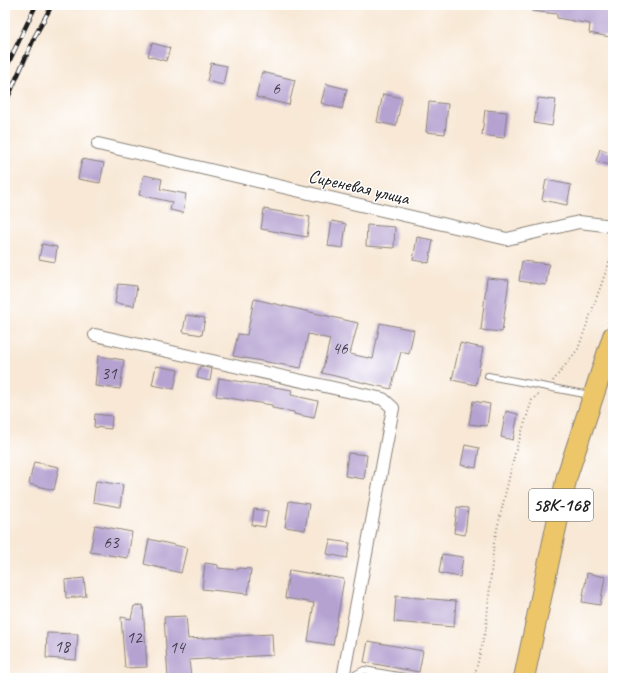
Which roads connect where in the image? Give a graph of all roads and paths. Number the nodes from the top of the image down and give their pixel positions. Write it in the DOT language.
graph roads {
  1 [pos="98,144"];
  2 [pos="613,226"];
  3 [pos="613,252"];
  4 [pos="95,335"];
  5 [pos="613,336"];
  6 [pos="488,376"];
  7 [pos="547,387"];
  8 [pos="594,395"];
  9 [pos="343,678"];
  10 [pos="349,678"];
  11 [pos="410,678"];
  12 [pos="474,678"];
  13 [pos="524,678"];
  1 -- 2 [label="street, Сиреневая улица"];
  3 -- 7 [label="path"];
  4 -- 9 [label="street"];
  5 -- 8 [label="main road, 58К-168"];
  6 -- 7 [label="lane"];
  7 -- 8 [label="lane"];
  7 -- 12 [label="path"];
  8 -- 13 [label="main road, 58К-168"];
  10 -- 11 [label="lane"];
}
